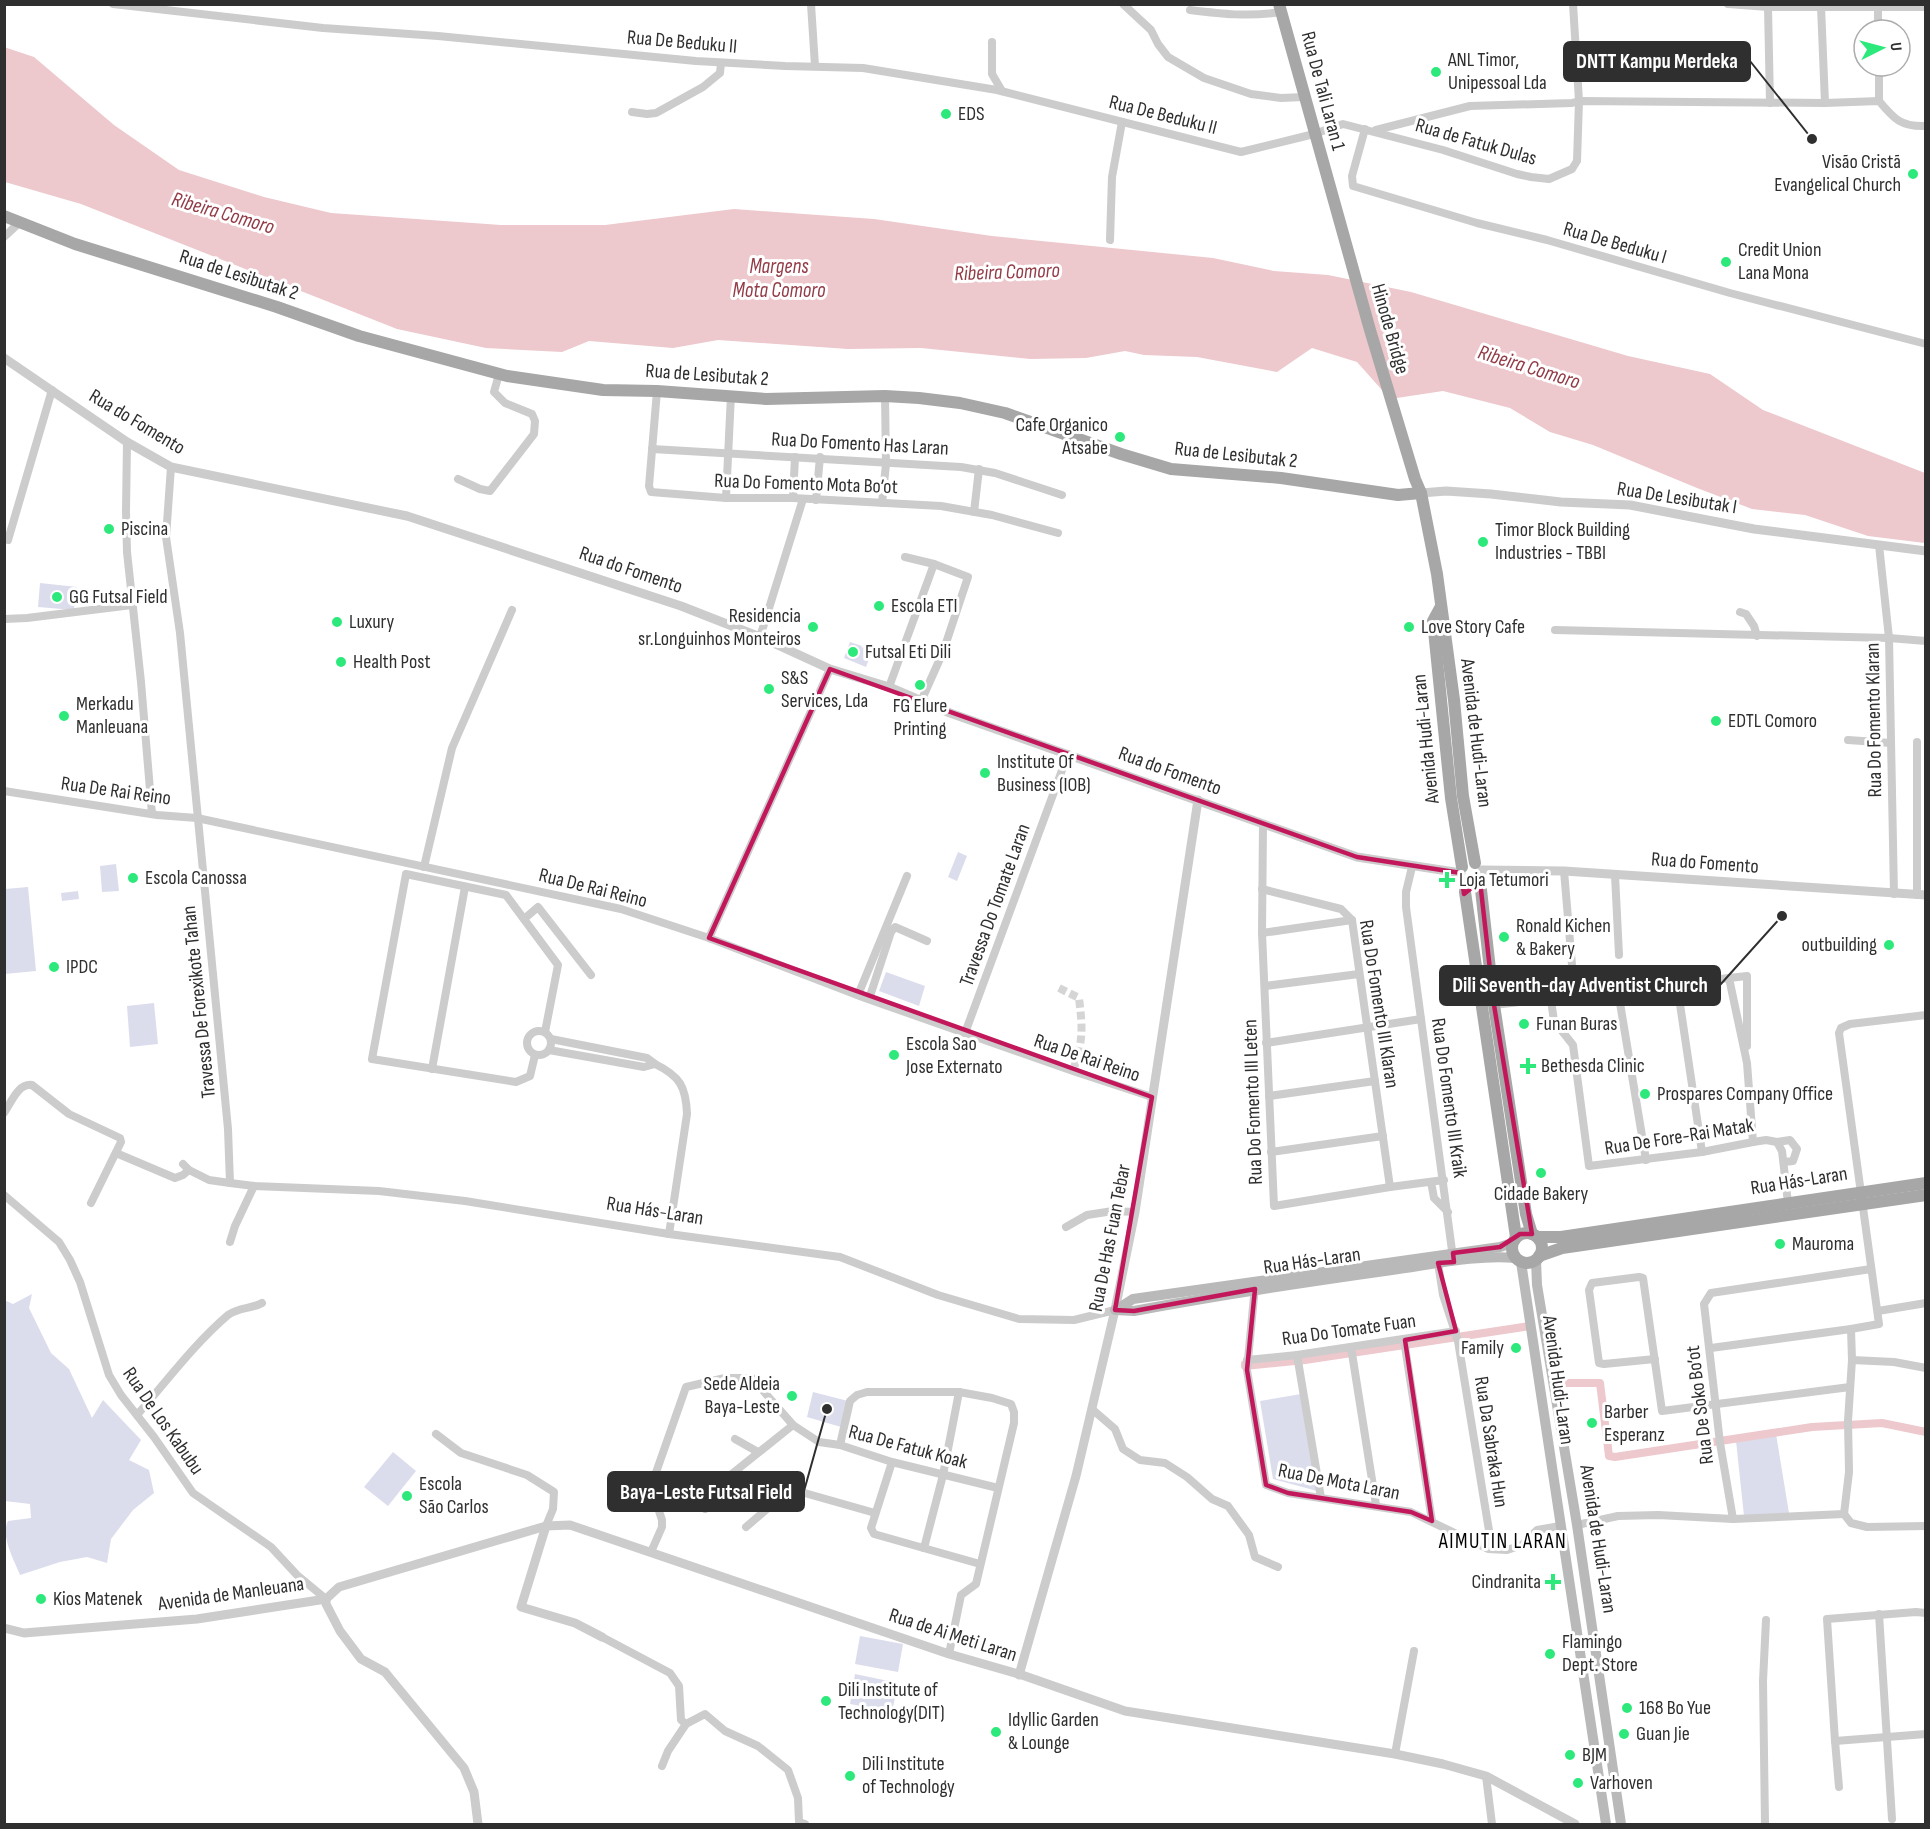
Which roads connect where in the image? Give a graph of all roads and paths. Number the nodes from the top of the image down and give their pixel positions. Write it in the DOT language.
graph roads {
  1 [pos="113,4"];
  2 [pos="811,4"];
  3 [pos="1123,4"];
  4 [pos="1573,4"];
  5 [pos="1728,4"];
  6 [pos="1852,5"];
  7 [pos="1821,6"];
  8 [pos="1768,7"];
  9 [pos="1926,7"];
  10 [pos="1280,8"];
  11 [pos="1878,8"];
  12 [pos="1190,10"];
  13 [pos="1878,18"];
  14 [pos="992,42"];
  15 [pos="721,63"];
  16 [pos="815,66"];
  17 [pos="1879,78"];
  18 [pos="1002,91"];
  19 [pos="1304,97"];
  20 [pos="1579,101"];
  21 [pos="1879,101"];
  22 [pos="1770,103"];
  23 [pos="1825,103"];
  24 [pos="632,112"];
  25 [pos="1122,122"];
  26 [pos="1926,126"];
  27 [pos="1369,130"];
  28 [pos="1314,134"];
  29 [pos="1241,152"];
  30 [pos="1330,189"];
  31 [pos="4,216"];
  32 [pos="19,223"];
  33 [pos="4,237"];
  34 [pos="1110,240"];
  35 [pos="1926,344"];
  36 [pos="4,358"];
  37 [pos="499,374"];
  38 [pos="52,390"];
  39 [pos="657,390"];
  40 [pos="730,395"];
  41 [pos="885,396"];
  42 [pos="127,442"];
  43 [pos="652,448"];
  44 [pos="728,454"];
  45 [pos="795,457"];
  46 [pos="820,457"];
  47 [pos="886,464"];
  48 [pos="171,467"];
  49 [pos="979,469"];
  50 [pos="458,479"];
  51 [pos="1421,493"];
  52 [pos="1062,495"];
  53 [pos="726,498"];
  54 [pos="793,498"];
  55 [pos="803,499"];
  56 [pos="816,500"];
  57 [pos="882,503"];
  58 [pos="974,512"];
  59 [pos="1058,533"];
  60 [pos="8,540"];
  61 [pos="1879,545"];
  62 [pos="1926,551"];
  63 [pos="905,557"];
  64 [pos="934,564"];
  65 [pos="132,605"];
  66 [pos="512,609"];
  67 [pos="1740,612"];
  68 [pos="4,619"];
  69 [pos="1555,630"];
  70 [pos="1757,636"];
  71 [pos="760,637"];
  72 [pos="1889,638"];
  73 [pos="1926,641"];
  74 [pos="830,669"];
  75 [pos="889,687"];
  76 [pos="922,699"];
  77 [pos="1848,740"];
  78 [pos="1917,742"];
  79 [pos="1891,743"];
  80 [pos="1068,754"];
  81 [pos="4,790"];
  82 [pos="1457,797"];
  83 [pos="1198,800"];
  84 [pos="152,814"];
  85 [pos="197,818"];
  86 [pos="1263,824"];
  87 [pos="424,867"];
  88 [pos="1412,867"];
  89 [pos="1479,871"];
  90 [pos="1564,871"];
  91 [pos="1463,874"];
  92 [pos="1615,875"];
  93 [pos="907,876"];
  94 [pos="465,887"];
  95 [pos="1262,889"];
  96 [pos="1894,894"];
  97 [pos="1921,895"];
  98 [pos="524,920"];
  99 [pos="1352,920"];
  100 [pos="1262,933"];
  101 [pos="709,938"];
  102 [pos="927,941"];
  103 [pos="1619,955"];
  104 [pos="1572,965"];
  105 [pos="1359,974"];
  106 [pos="591,975"];
  107 [pos="1729,978"];
  108 [pos="1677,984"];
  109 [pos="1264,986"];
  110 [pos="1618,991"];
  111 [pos="858,995"];
  112 [pos="869,999"];
  113 [pos="1551,1000"];
  114 [pos="1494,1005"];
  115 [pos="1926,1015"];
  116 [pos="1421,1019"];
  117 [pos="1366,1027"];
  118 [pos="545,1032"];
  119 [pos="965,1033"];
  120 [pos="551,1039"];
  121 [pos="1266,1043"];
  122 [pos="549,1050"];
  123 [pos="535,1055"];
  124 [pos="1747,1063"];
  125 [pos="655,1064"];
  126 [pos="432,1069"];
  127 [pos="1375,1081"];
  128 [pos="1269,1096"];
  129 [pos="1152,1097"];
  130 [pos="4,1113"];
  131 [pos="1383,1136"];
  132 [pos="1753,1142"];
  133 [pos="1777,1142"];
  134 [pos="1271,1152"];
  135 [pos="1702,1152"];
  136 [pos="116,1153"];
  137 [pos="1646,1160"];
  138 [pos="1784,1162"];
  139 [pos="1444,1180"];
  140 [pos="1431,1182"];
  141 [pos="230,1183"];
  142 [pos="1926,1183"];
  143 [pos="254,1186"];
  144 [pos="1390,1187"];
  145 [pos="4,1195"];
  146 [pos="1926,1195"];
  147 [pos="1861,1198"];
  148 [pos="91,1203"];
  149 [pos="1782,1208"];
  150 [pos="1135,1212"];
  151 [pos="1448,1212"];
  152 [pos="1066,1227"];
  153 [pos="669,1234"];
  154 [pos="1534,1235"];
  155 [pos="1514,1240"];
  156 [pos="230,1242"];
  157 [pos="1453,1258"];
  158 [pos="1538,1258"];
  159 [pos="1518,1260"];
  160 [pos="1438,1263"];
  161 [pos="1871,1269"];
  162 [pos="1256,1285"];
  163 [pos="262,1303"];
  164 [pos="1926,1303"];
  165 [pos="1115,1310"];
  166 [pos="1878,1311"];
  167 [pos="1851,1329"];
  168 [pos="1456,1331"];
  169 [pos="1404,1340"];
  170 [pos="1352,1347"];
  171 [pos="1711,1348"];
  172 [pos="1297,1355"];
  173 [pos="1655,1359"];
  174 [pos="1247,1360"];
  175 [pos="1852,1360"];
  176 [pos="1926,1368"];
  177 [pos="1850,1387"];
  178 [pos="959,1392"];
  179 [pos="1717,1402"];
  180 [pos="1093,1410"];
  181 [pos="137,1415"];
  182 [pos="793,1425"];
  183 [pos="436,1434"];
  184 [pos="735,1439"];
  185 [pos="840,1445"];
  186 [pos="758,1452"];
  187 [pos="892,1462"];
  188 [pos="943,1475"];
  189 [pos="998,1488"];
  190 [pos="1321,1498"];
  191 [pos="1376,1505"];
  192 [pos="705,1509"];
  193 [pos="875,1513"];
  194 [pos="1844,1514"];
  195 [pos="1732,1519"];
  196 [pos="1432,1521"];
  197 [pos="546,1526"];
  198 [pos="1560,1526"];
  199 [pos="1576,1526"];
  200 [pos="1926,1526"];
  201 [pos="746,1527"];
  202 [pos="924,1548"];
  203 [pos="1492,1549"];
  204 [pos="651,1552"];
  205 [pos="980,1564"];
  206 [pos="1278,1567"];
  207 [pos="326,1599"];
  208 [pos="1926,1613"];
  209 [pos="1879,1614"];
  210 [pos="1766,1620"];
  211 [pos="4,1628"];
  212 [pos="602,1637"];
  213 [pos="1414,1651"];
  214 [pos="949,1654"];
  215 [pos="1019,1675"];
  216 [pos="686,1724"];
  217 [pos="1926,1734"];
  218 [pos="1888,1737"];
  219 [pos="1834,1741"];
  220 [pos="1395,1754"];
  221 [pos="662,1766"];
  222 [pos="1486,1776"];
  223 [pos="1839,1787"];
  224 [pos="1892,1819"];
  225 [pos="478,1824"];
  226 [pos="805,1824"];
  227 [pos="1492,1824"];
  228 [pos="1575,1824"];
  229 [pos="1606,1824"];
  230 [pos="1621,1824"];
  231 [pos="1765,1824"];
  1 -- 15 [label="street, Rua De Beduku II"];
  2 -- 16 [label="street"];
  3 -- 19 [label="street"];
  4 -- 20 [label="street, Rua de Fatuk Dulas"];
  5 -- 8 [label="street"];
  6 -- 7 [label="street"];
  6 -- 11 [label="street"];
  7 -- 8 [label="street"];
  7 -- 23 [label="street"];
  8 -- 22 [label="street"];
  9 -- 11 [label="street"];
  10 -- 12 [label="street"];
  10 -- 19 [label="main road, Rua De Tali Laran 1"];
  11 -- 13 [label="street"];
  14 -- 18 [label="street"];
  15 -- 16 [label="street, Rua De Beduku II"];
  15 -- 24 [label="street"];
  16 -- 18 [label="street, Rua De Beduku II"];
  17 -- 21 [label="street"];
  18 -- 25 [label="street, Rua De Beduku II"];
  19 -- 28 [label="main road, Rua De Tali Laran 1"];
  20 -- 22 [label="street"];
  20 -- 27 [label="street"];
  20 -- 27 [label="street, Rua de Fatuk Dulas"];
  21 -- 23 [label="street"];
  21 -- 26 [label="street"];
  22 -- 23 [label="street"];
  25 -- 29 [label="street, Rua De Beduku II"];
  25 -- 34 [label="street"];
  27 -- 28 [label="street, Rua de Fatuk Dulas"];
  27 -- 35 [label="street, Rua De Beduku I"];
  28 -- 29 [label="street, Rua de Fatuk Dulas"];
  28 -- 30 [label="main road, Rua De Tali Laran 1"];
  30 -- 51 [label="main road, Hinode Bridge"];
  31 -- 32 [label="main road, Rua de Lesibutak 2"];
  32 -- 33 [label="street"];
  32 -- 37 [label="main road, Rua de Lesibutak 2"];
  36 -- 38 [label="street, Rua do Fomento"];
  37 -- 39 [label="main road, Rua de Lesibutak 2"];
  37 -- 50 [label="street"];
  38 -- 42 [label="street, Rua do Fomento"];
  38 -- 60 [label="street"];
  39 -- 40 [label="main road, Rua de Lesibutak 2"];
  39 -- 43 [label="street, Rua Do Fomento Mota Bo’ot"];
  40 -- 41 [label="main road, Rua de Lesibutak 2"];
  40 -- 44 [label="street"];
  41 -- 47 [label="street"];
  41 -- 51 [label="main road, Rua de Lesibutak 2"];
  42 -- 48 [label="street, Rua do Fomento"];
  42 -- 65 [label="street"];
  43 -- 44 [label="street, Rua Do Fomento Has Laran"];
  43 -- 53 [label="street, Rua Do Fomento Mota Bo’ot"];
  44 -- 45 [label="street, Rua Do Fomento Has Laran"];
  44 -- 53 [label="street"];
  45 -- 46 [label="street, Rua Do Fomento Has Laran"];
  45 -- 54 [label="street"];
  46 -- 47 [label="street, Rua Do Fomento Has Laran"];
  46 -- 56 [label="street"];
  47 -- 49 [label="street, Rua Do Fomento Has Laran"];
  47 -- 57 [label="street"];
  48 -- 71 [label="street, Rua do Fomento"];
  48 -- 85 [label="street, Travessa De Forexikote Tahan"];
  49 -- 52 [label="street, Rua Do Fomento Has Laran"];
  49 -- 58 [label="street"];
  51 -- 61 [label="street, Rua De Lesibutak I"];
  51 -- 82 [label="main road, Avenida de Hudi-Laran"];
  53 -- 54 [label="street, Rua Do Fomento Mota Bo’ot"];
  54 -- 55 [label="street, Rua Do Fomento Mota Bo’ot"];
  55 -- 56 [label="street, Rua Do Fomento Mota Bo’ot"];
  55 -- 71 [label="street"];
  56 -- 57 [label="street, Rua Do Fomento Mota Bo’ot"];
  57 -- 58 [label="street, Rua Do Fomento Mota Bo’ot"];
  58 -- 59 [label="street, Rua Do Fomento Mota Bo’ot"];
  61 -- 62 [label="street, Rua De Lesibutak I"];
  61 -- 72 [label="street, Rua Do Fomento Klaran"];
  63 -- 64 [label="street"];
  64 -- 75 [label="street"];
  64 -- 76 [label="street"];
  65 -- 68 [label="street"];
  65 -- 84 [label="street"];
  66 -- 87 [label="street"];
  67 -- 70 [label="street"];
  69 -- 70 [label="street"];
  70 -- 72 [label="street"];
  71 -- 74 [label="street, Rua do Fomento"];
  72 -- 73 [label="street"];
  72 -- 79 [label="street, Rua Do Fomento Klaran"];
  74 -- 75 [label="street, Rua do Fomento"];
  74 -- 101 [label="street"];
  75 -- 76 [label="street, Rua do Fomento"];
  76 -- 80 [label="street, Rua do Fomento"];
  77 -- 79 [label="street"];
  78 -- 97 [label="street"];
  79 -- 96 [label="street, Rua Do Fomento Klaran"];
  80 -- 83 [label="street, Rua do Fomento"];
  80 -- 119 [label="street, Travessa Do Tomate Laran"];
  81 -- 84 [label="street, Rua De Rai Reino"];
  82 -- 89 [label="main road, Avenida de Hudi-Laran"];
  82 -- 91 [label="main road, Avenida Hudi-Laran"];
  83 -- 86 [label="street, Rua do Fomento"];
  83 -- 129 [label="street, Rua De Has Fuan Tebar"];
  84 -- 85 [label="street, Rua De Rai Reino"];
  85 -- 87 [label="street, Rua De Rai Reino"];
  85 -- 141 [label="street, Travessa De Forexikote Tahan"];
  86 -- 88 [label="street, Rua do Fomento"];
  86 -- 95 [label="street, Rua Do Fomento III Leten"];
  87 -- 101 [label="street, Rua De Rai Reino"];
  88 -- 91 [label="street, Rua do Fomento"];
  88 -- 116 [label="street, Rua Do Fomento III Kraik"];
  89 -- 90 [label="street, Rua do Fomento"];
  89 -- 91 [label="main road"];
  89 -- 91 [label="main road"];
  89 -- 114 [label="main road, Avenida de Hudi-Laran"];
  90 -- 92 [label="street, Rua do Fomento"];
  90 -- 104 [label="street"];
  91 -- 155 [label="main road, Avenida Hudi-Laran"];
  92 -- 96 [label="street, Rua do Fomento"];
  92 -- 103 [label="street"];
  93 -- 111 [label="street"];
  94 -- 98 [label="street"];
  94 -- 126 [label="street"];
  94 -- 126 [label="street"];
  95 -- 99 [label="street, Rua Do Fomento III Klaran"];
  95 -- 100 [label="street, Rua Do Fomento III Leten"];
  96 -- 97 [label="street, Rua do Fomento"];
  98 -- 106 [label="street"];
  98 -- 118 [label="street"];
  99 -- 100 [label="street"];
  99 -- 105 [label="street, Rua Do Fomento III Klaran"];
  100 -- 109 [label="street, Rua Do Fomento III Leten"];
  101 -- 111 [label="street, Rua De Rai Reino"];
  102 -- 112 [label="street"];
  105 -- 109 [label="street"];
  105 -- 117 [label="street, Rua Do Fomento III Klaran"];
  107 -- 108 [label="street"];
  107 -- 124 [label="street"];
  107 -- 124 [label="street"];
  108 -- 110 [label="street"];
  108 -- 135 [label="street"];
  109 -- 121 [label="street, Rua Do Fomento III Leten"];
  110 -- 113 [label="street"];
  110 -- 137 [label="street"];
  111 -- 112 [label="street, Rua De Rai Reino"];
  112 -- 119 [label="street, Rua De Rai Reino"];
  113 -- 114 [label="street"];
  113 -- 137 [label="street, Rua De Fore-Rai Matak"];
  114 -- 154 [label="main road, Avenida de Hudi-Laran"];
  115 -- 147 [label="street"];
  116 -- 117 [label="street"];
  116 -- 139 [label="street, Rua Do Fomento III Kraik"];
  117 -- 121 [label="street"];
  117 -- 127 [label="street, Rua Do Fomento III Klaran"];
  118 -- 120 [label="street"];
  118 -- 123 [label="street"];
  119 -- 129 [label="street, Rua De Rai Reino"];
  120 -- 122 [label="street"];
  120 -- 125 [label="street"];
  121 -- 128 [label="street, Rua Do Fomento III Leten"];
  122 -- 123 [label="street"];
  122 -- 125 [label="street"];
  123 -- 126 [label="street"];
  124 -- 132 [label="street"];
  125 -- 153 [label="street"];
  127 -- 128 [label="street"];
  127 -- 131 [label="street, Rua Do Fomento III Klaran"];
  128 -- 134 [label="street, Rua Do Fomento III Leten"];
  129 -- 150 [label="street, Rua De Has Fuan Tebar"];
  130 -- 136 [label="street"];
  131 -- 134 [label="street"];
  131 -- 144 [label="street, Rua Do Fomento III Klaran"];
  132 -- 133 [label="street, Rua De Fore-Rai Matak"];
  132 -- 135 [label="street, Rua De Fore-Rai Matak"];
  133 -- 138 [label="street, Rua De Fore-Rai Matak"];
  133 -- 138 [label="street"];
  134 -- 144 [label="street, Rua Do Fomento III Leten"];
  135 -- 137 [label="street, Rua De Fore-Rai Matak"];
  136 -- 141 [label="street, Rua Hás-Laran"];
  136 -- 148 [label="street"];
  138 -- 149 [label="street, Rua De Fore-Rai Matak"];
  139 -- 140 [label="street, Rua Do Fomento III Leten"];
  139 -- 151 [label="street, Rua Do Fomento III Kraik"];
  140 -- 144 [label="street, Rua Do Fomento III Leten"];
  140 -- 151 [label="street"];
  141 -- 143 [label="street, Rua Hás-Laran"];
  142 -- 147 [label="main road, Rua Hás-Laran"];
  143 -- 153 [label="street, Rua Hás-Laran"];
  143 -- 156 [label="street"];
  145 -- 181 [label="street, Rua De Los Kabubu"];
  146 -- 147 [label="main road, Rua Hás-Laran"];
  147 -- 149 [label="main road, Rua Hás-Laran"];
  147 -- 161 [label="street"];
  149 -- 154 [label="main road, Rua Hás-Laran"];
  149 -- 158 [label="main road, Rua Hás-Laran"];
  150 -- 152 [label="street"];
  150 -- 165 [label="street, Rua De Has Fuan Tebar"];
  151 -- 157 [label="street, Rua Do Fomento III Kraik"];
  153 -- 165 [label="street, Rua Hás-Laran"];
  154 -- 155 [label="main road"];
  154 -- 158 [label="main road"];
  155 -- 157 [label="main road, Rua Hás-Laran"];
  155 -- 159 [label="main road"];
  157 -- 159 [label="main road, Rua Hás-Laran"];
  157 -- 160 [label="main road, Rua Hás-Laran"];
  157 -- 162 [label="main road, Rua Hás-Laran"];
  158 -- 159 [label="main road"];
  158 -- 199 [label="main road, Avenida de Hudi-Laran"];
  159 -- 198 [label="main road, Avenida Hudi-Laran"];
  160 -- 162 [label="main road, Rua Hás-Laran"];
  160 -- 168 [label="street"];
  161 -- 166 [label="street"];
  161 -- 171 [label="street, Rua De Soko Bo’ot"];
  162 -- 165 [label="main road, Rua Hás-Laran"];
  162 -- 174 [label="street, Rua De Mota Laran"];
  163 -- 181 [label="street"];
  164 -- 166 [label="street"];
  165 -- 180 [label="street, Rua De Has Fuan Tebar"];
  166 -- 167 [label="street"];
  167 -- 171 [label="street"];
  167 -- 175 [label="street"];
  168 -- 169 [label="street, Rua Do Tomate Fuan"];
  168 -- 203 [label="street, Rua Da Sabraka Hun"];
  169 -- 170 [label="street, Rua Do Tomate Fuan"];
  169 -- 196 [label="street"];
  170 -- 172 [label="street, Rua Do Tomate Fuan"];
  170 -- 191 [label="street"];
  171 -- 179 [label="street, Rua De Soko Bo’ot"];
  172 -- 174 [label="street, Rua Do Tomate Fuan"];
  172 -- 190 [label="street"];
  173 -- 173 [label="street"];
  173 -- 179 [label="street"];
  174 -- 190 [label="street, Rua De Mota Laran"];
  175 -- 176 [label="street"];
  175 -- 177 [label="street"];
  177 -- 179 [label="street"];
  177 -- 194 [label="street"];
  178 -- 185 [label="street"];
  178 -- 188 [label="street"];
  178 -- 189 [label="street"];
  179 -- 195 [label="street, Rua De Soko Bo’ot"];
  180 -- 206 [label="street"];
  180 -- 215 [label="street, Rua De Has Fuan Tebar"];
  181 -- 207 [label="street, Rua De Los Kabubu"];
  182 -- 185 [label="street, Rua De Fatuk Koak"];
  182 -- 186 [label="street"];
  182 -- 204 [label="street, Rua De Fatuk Koak"];
  183 -- 197 [label="street"];
  184 -- 186 [label="street"];
  185 -- 187 [label="street, Rua De Fatuk Koak"];
  186 -- 192 [label="street"];
  187 -- 188 [label="street, Rua De Fatuk Koak"];
  187 -- 193 [label="street"];
  188 -- 189 [label="street, Rua De Fatuk Koak"];
  188 -- 202 [label="street"];
  189 -- 205 [label="street"];
  190 -- 191 [label="street, Rua De Mota Laran"];
  191 -- 196 [label="street, Rua De Mota Laran"];
  193 -- 201 [label="street"];
  193 -- 202 [label="street"];
  194 -- 195 [label="street"];
  194 -- 200 [label="street"];
  195 -- 199 [label="street"];
  196 -- 203 [label="street, Rua De Mota Laran"];
  197 -- 204 [label="street, Rua de Ai Meti Laran"];
  197 -- 207 [label="street, Rua de Ai Meti Laran"];
  197 -- 212 [label="street"];
  198 -- 203 [label="street"];
  198 -- 229 [label="main road, Avenida Hudi-Laran"];
  199 -- 230 [label="main road, Avenida de Hudi-Laran"];
  202 -- 205 [label="street"];
  204 -- 214 [label="street, Rua de Ai Meti Laran"];
  205 -- 214 [label="street"];
  207 -- 211 [label="street, Avenida de Manleuana"];
  207 -- 225 [label="street, Avenida de Manleuana"];
  208 -- 209 [label="street"];
  209 -- 218 [label="street"];
  209 -- 219 [label="street"];
  210 -- 231 [label="street"];
  212 -- 216 [label="street"];
  213 -- 220 [label="street"];
  214 -- 215 [label="street, Rua de Ai Meti Laran"];
  215 -- 220 [label="street, Rua de Ai Meti Laran"];
  216 -- 221 [label="street"];
  216 -- 226 [label="street"];
  217 -- 218 [label="street"];
  218 -- 219 [label="street"];
  218 -- 224 [label="street"];
  219 -- 223 [label="street"];
  220 -- 222 [label="street, Rua de Ai Meti Laran"];
  222 -- 227 [label="street"];
  222 -- 228 [label="street, Rua de Ai Meti Laran"];
}
